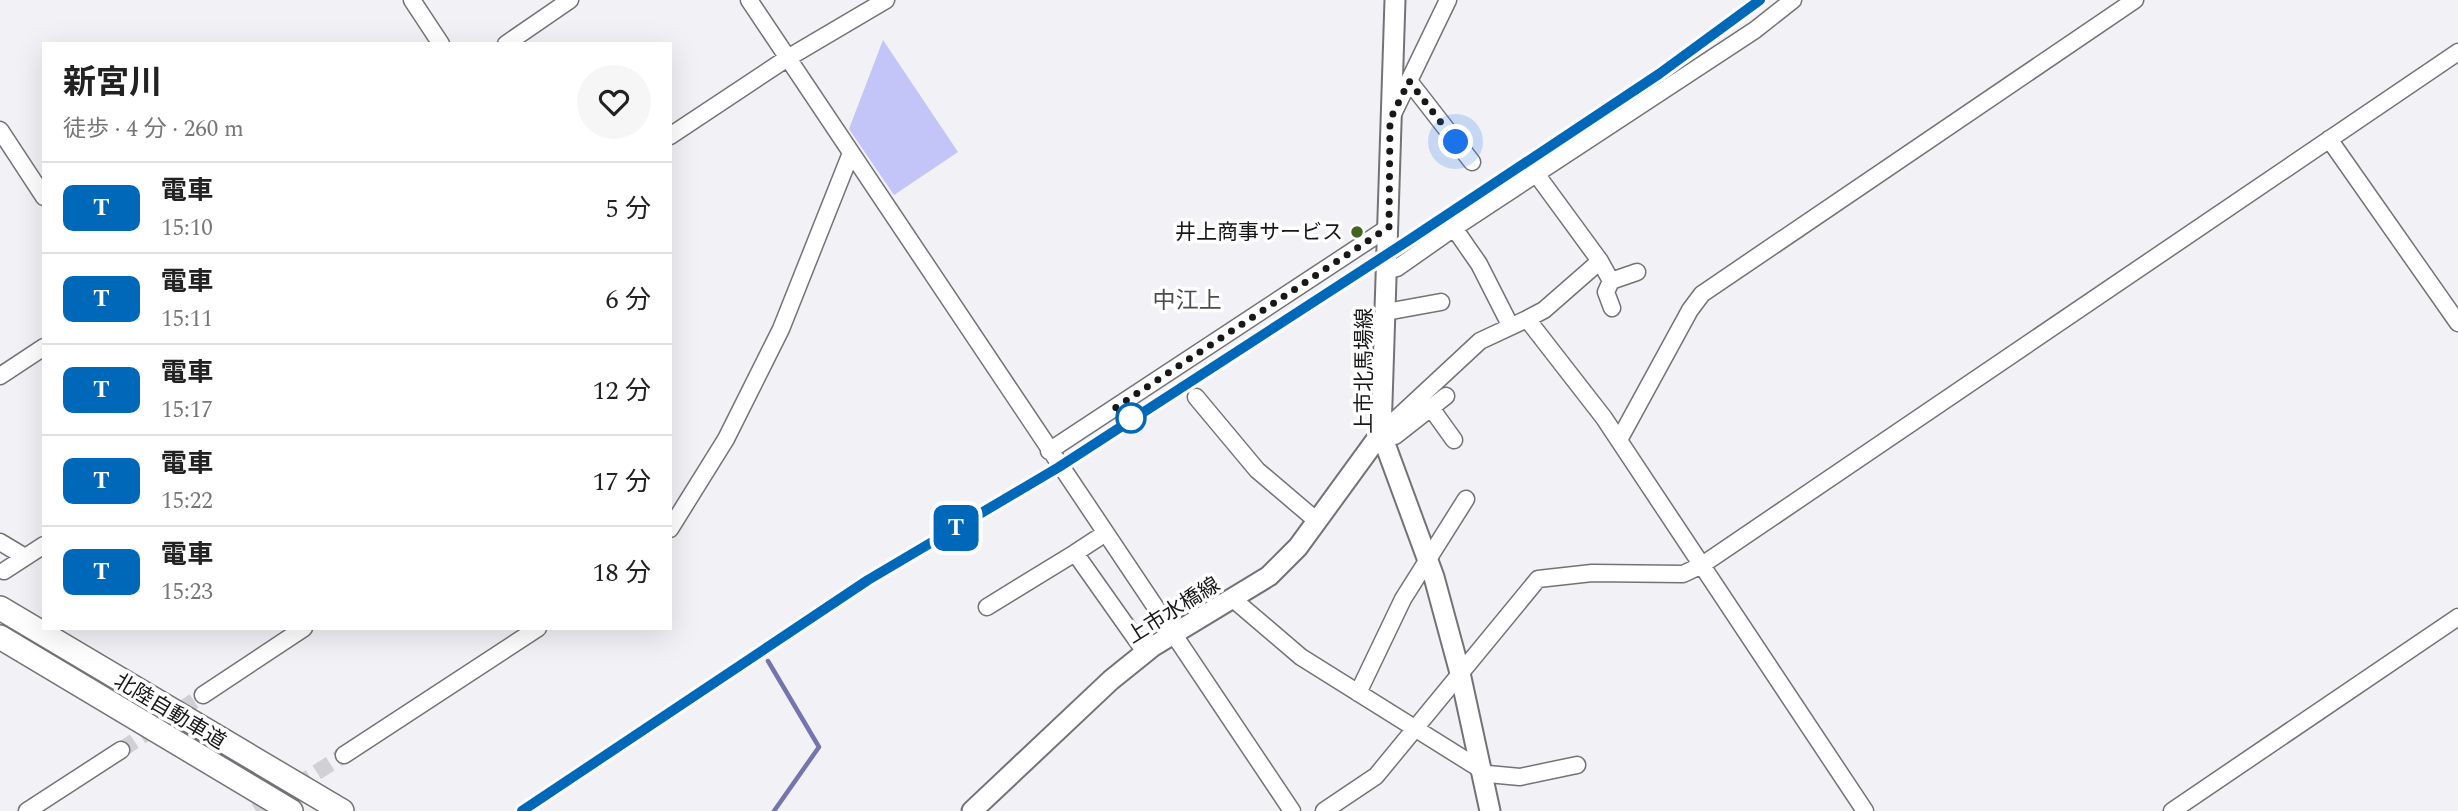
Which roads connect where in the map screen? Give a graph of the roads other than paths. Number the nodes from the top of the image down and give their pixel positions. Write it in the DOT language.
graph roads {
  1 [pos="412,0"];
  2 [pos="570,0"];
  3 [pos="749,0"];
  4 [pos="886,0"];
  5 [pos="1395,0"];
  6 [pos="1448,0"];
  7 [pos="1793,0"];
  8 [pos="2135,0"];
  9 [pos="553,4"];
  10 [pos="440,42"];
  11 [pos="508,42"];
  12 [pos="2458,52"];
  13 [pos="786,59"];
  14 [pos="1409,81"];
  15 [pos="1390,120"];
  16 [pos="0,130"];
  17 [pos="672,135"];
  18 [pos="2329,139"];
  19 [pos="851,153"];
  20 [pos="1472,162"];
  21 [pos="1537,175"];
  22 [pos="42,194"];
  23 [pos="1389,227"];
  24 [pos="1454,228"];
  25 [pos="1600,261"];
  26 [pos="1388,270"];
  27 [pos="1637,272"];
  28 [pos="1611,281"];
  29 [pos="1441,302"];
  30 [pos="1612,308"];
  31 [pos="1386,312"];
  32 [pos="1527,319"];
  33 [pos="2458,323"];
  34 [pos="1510,325"];
  35 [pos="42,348"];
  36 [pos="0,376"];
  37 [pos="1446,396"];
  38 [pos="1196,397"];
  39 [pos="1431,408"];
  40 [pos="1381,433"];
  41 [pos="1454,440"];
  42 [pos="1619,440"];
  43 [pos="1049,451"];
  44 [pos="1466,499"];
  45 [pos="1317,521"];
  46 [pos="672,526"];
  47 [pos="1104,534"];
  48 [pos="0,542"];
  49 [pos="42,546"];
  50 [pos="1074,553"];
  51 [pos="24,557"];
  52 [pos="1428,558"];
  53 [pos="1702,565"];
  54 [pos="4,571"];
  55 [pos="1233,599"];
  56 [pos="987,607"];
  57 [pos="0,608"];
  58 [pos="2458,617"];
  59 [pos="301,630"];
  60 [pos="535,630"];
  61 [pos="1171,634"];
  62 [pos="0,637"];
  63 [pos="1145,652"];
  64 [pos="1460,673"];
  65 [pos="1358,693"];
  66 [pos="203,695"];
  67 [pos="1416,729"];
  68 [pos="121,750"];
  69 [pos="344,755"];
  70 [pos="1577,765"];
  71 [pos="1479,767"];
  72 [pos="27,811"];
  73 [pos="291,811"];
  74 [pos="342,811"];
  75 [pos="972,811"];
  76 [pos="1292,811"];
  77 [pos="1324,811"];
  78 [pos="1490,811"];
  79 [pos="1865,811"];
  80 [pos="2172,811"];
  1 -- 10 [label="street"];
  2 -- 9 [label="street"];
  3 -- 13 [label="street"];
  4 -- 13 [label="street"];
  5 -- 15 [label="main road, 上市北馬場線"];
  6 -- 14 [label="street"];
  7 -- 21 [label="street"];
  8 -- 42 [label="street"];
  9 -- 11 [label="street"];
  12 -- 18 [label="street"];
  13 -- 17 [label="street"];
  13 -- 19 [label="street"];
  14 -- 15 [label="street"];
  14 -- 20 [label="street"];
  15 -- 23 [label="main road, 上市北馬場線"];
  16 -- 22 [label="street"];
  18 -- 33 [label="street"];
  18 -- 53 [label="street"];
  19 -- 43 [label="street"];
  19 -- 46 [label="street"];
  21 -- 24 [label="street"];
  21 -- 25 [label="street"];
  23 -- 26 [label="main road, 上市北馬場線"];
  23 -- 43 [label="street"];
  24 -- 26 [label="street"];
  24 -- 34 [label="street"];
  25 -- 28 [label="street"];
  25 -- 32 [label="street"];
  26 -- 31 [label="main road, 上市北馬場線"];
  27 -- 28 [label="street"];
  28 -- 30 [label="street"];
  29 -- 31 [label="street"];
  31 -- 40 [label="main road, 上市北馬場線"];
  32 -- 34 [label="street"];
  32 -- 42 [label="street"];
  34 -- 40 [label="street"];
  35 -- 36 [label="street"];
  37 -- 39 [label="street"];
  38 -- 45 [label="street"];
  39 -- 40 [label="street"];
  39 -- 41 [label="street"];
  40 -- 45 [label="main road, 上市水橋線"];
  40 -- 52 [label="main road, 上市北馬場線"];
  42 -- 53 [label="street"];
  43 -- 47 [label="street"];
  44 -- 52 [label="street"];
  45 -- 55 [label="main road, 上市水橋線"];
  47 -- 50 [label="street"];
  47 -- 61 [label="street"];
  48 -- 51 [label="street"];
  49 -- 51 [label="street"];
  50 -- 56 [label="street"];
  50 -- 63 [label="street"];
  51 -- 54 [label="street"];
  52 -- 64 [label="main road, 上市北馬場線"];
  52 -- 65 [label="street"];
  53 -- 64 [label="street"];
  53 -- 79 [label="street"];
  55 -- 61 [label="main road, 上市水橋線"];
  55 -- 65 [label="street"];
  57 -- 74 [label="highway, 北陸自動車道"];
  58 -- 80 [label="street"];
  59 -- 66 [label="street"];
  60 -- 69 [label="street"];
  61 -- 63 [label="main road, 上市水橋線"];
  61 -- 76 [label="street"];
  62 -- 73 [label="highway, 北陸自動車道"];
  63 -- 75 [label="main road, 上市水橋線"];
  64 -- 67 [label="street"];
  64 -- 71 [label="main road, 上市北馬場線"];
  65 -- 67 [label="street"];
  67 -- 71 [label="street"];
  67 -- 77 [label="street"];
  68 -- 72 [label="street"];
  70 -- 71 [label="street"];
  71 -- 78 [label="main road, 上市北馬場線"];
}
